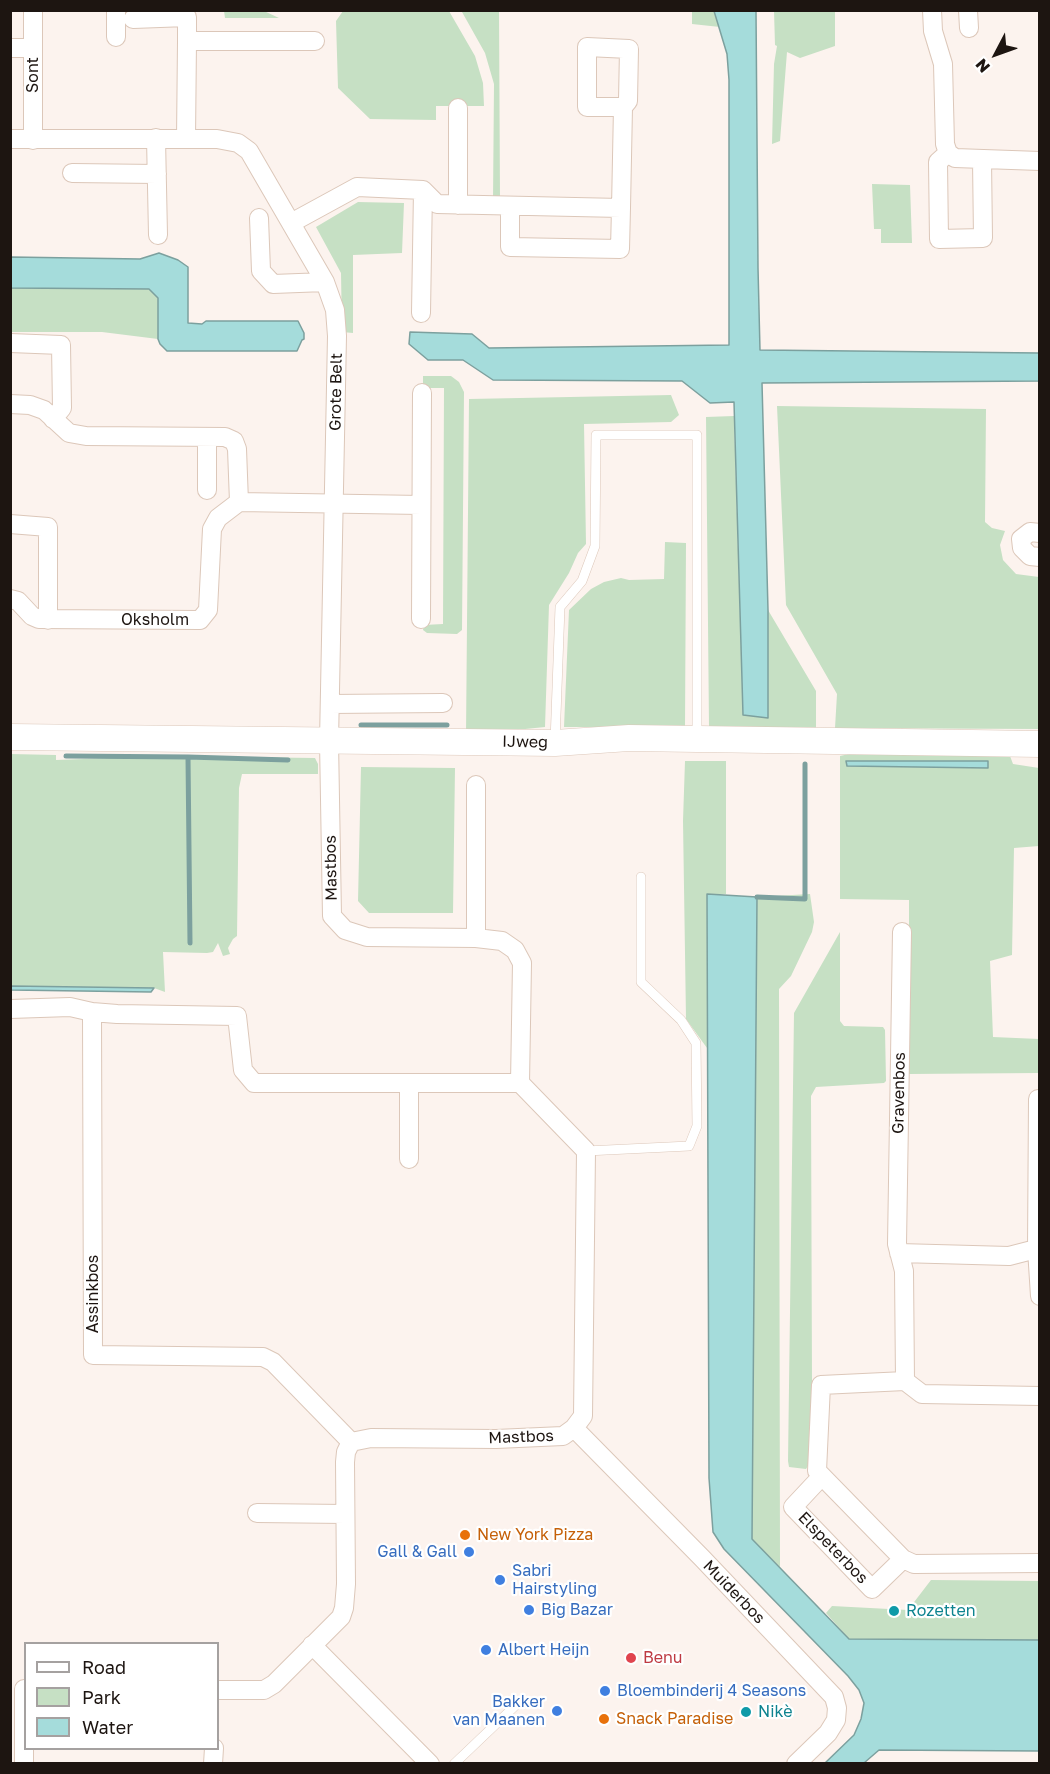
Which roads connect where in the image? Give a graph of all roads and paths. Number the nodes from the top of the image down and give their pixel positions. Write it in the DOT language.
graph roads {
  1 [pos="33,10"];
  2 [pos="116,10"];
  3 [pos="932,10"];
  4 [pos="191,13"];
  5 [pos="133,19"];
  6 [pos="116,37"];
  7 [pos="315,40"];
  8 [pos="187,41"];
  9 [pos="10,48"];
  10 [pos="33,48"];
  11 [pos="623,107"];
  12 [pos="458,108"];
  13 [pos="156,138"];
  14 [pos="10,139"];
  15 [pos="186,139"];
  16 [pos="33,140"];
  17 [pos="948,153"];
  18 [pos="982,160"];
  19 [pos="1040,160"];
  20 [pos="72,174"];
  21 [pos="157,174"];
  22 [pos="423,190"];
  23 [pos="458,205"];
  24 [pos="510,207"];
  25 [pos="621,208"];
  26 [pos="259,218"];
  27 [pos="291,223"];
  28 [pos="158,235"];
  29 [pos="325,282"];
  30 [pos="421,313"];
  31 [pos="10,343"];
  32 [pos="422,393"];
  33 [pos="10,404"];
  34 [pos="53,419"];
  35 [pos="207,437"];
  36 [pos="207,490"];
  37 [pos="239,502"];
  38 [pos="334,504"];
  39 [pos="422,505"];
  40 [pos="10,524"];
  41 [pos="1040,533"];
  42 [pos="1040,557"];
  43 [pos="10,599"];
  44 [pos="421,619"];
  45 [pos="48,620"];
  46 [pos="443,703"];
  47 [pos="330,704"];
  48 [pos="10,738"];
  49 [pos="697,739"];
  50 [pos="329,741"];
  51 [pos="555,743"];
  52 [pos="1040,744"];
  53 [pos="476,785"];
  54 [pos="641,877"];
  55 [pos="902,932"];
  56 [pos="476,938"];
  57 [pos="10,1008"];
  58 [pos="92,1012"];
  59 [pos="520,1083"];
  60 [pos="409,1084"];
  61 [pos="1038,1099"];
  62 [pos="585,1151"];
  63 [pos="409,1159"];
  64 [pos="1038,1249"];
  65 [pos="899,1253"];
  66 [pos="1040,1296"];
  67 [pos="905,1381"];
  68 [pos="1040,1396"];
  69 [pos="574,1428"];
  70 [pos="351,1442"];
  71 [pos="820,1474"];
  72 [pos="257,1513"];
  73 [pos="345,1514"];
  74 [pos="903,1560"];
  75 [pos="1040,1563"];
  76 [pos="312,1645"];
  77 [pos="20,1688"];
  78 [pos="219,1690"];
  79 [pos="516,1704"];
  80 [pos="24,1764"];
  81 [pos="430,1764"];
  82 [pos="454,1764"];
  83 [pos="796,1764"];
  1 -- 10 [label="street, Sont"];
  2 -- 6 [label="street"];
  3 -- 17 [label="street"];
  4 -- 5 [label="street"];
  4 -- 8 [label="street"];
  7 -- 8 [label="street"];
  8 -- 15 [label="street"];
  9 -- 10 [label="street"];
  10 -- 16 [label="street, Sont"];
  11 -- 25 [label="street"];
  12 -- 23 [label="street"];
  13 -- 15 [label="street, Grote Belt"];
  13 -- 16 [label="street, Grote Belt"];
  13 -- 21 [label="street"];
  14 -- 16 [label="street, Grote Belt"];
  15 -- 27 [label="street, Grote Belt"];
  17 -- 18 [label="street"];
  17 -- 18 [label="street"];
  18 -- 19 [label="street"];
  20 -- 21 [label="street"];
  21 -- 28 [label="street"];
  22 -- 23 [label="street"];
  22 -- 27 [label="street"];
  22 -- 30 [label="street"];
  23 -- 24 [label="street"];
  24 -- 25 [label="street"];
  24 -- 25 [label="street"];
  26 -- 29 [label="street"];
  27 -- 29 [label="street, Grote Belt"];
  29 -- 38 [label="street, Grote Belt"];
  31 -- 34 [label="street"];
  32 -- 39 [label="street"];
  33 -- 34 [label="street"];
  34 -- 35 [label="street"];
  35 -- 36 [label="street"];
  35 -- 37 [label="street"];
  37 -- 38 [label="street"];
  37 -- 45 [label="street, Oksholm"];
  38 -- 39 [label="street"];
  38 -- 47 [label="street, Grote Belt"];
  39 -- 44 [label="street"];
  40 -- 45 [label="street"];
  41 -- 42 [label="street"];
  43 -- 45 [label="street, Oksholm"];
  46 -- 47 [label="street"];
  47 -- 50 [label="street, Grote Belt"];
  48 -- 50 [label="street, IJweg"];
  49 -- 51 [label="street, IJweg"];
  49 -- 51 [label="lane"];
  49 -- 52 [label="street, IJweg"];
  50 -- 51 [label="street, IJweg"];
  50 -- 56 [label="street, Mastbos"];
  53 -- 56 [label="street"];
  54 -- 62 [label="lane"];
  55 -- 65 [label="street, Gravenbos"];
  56 -- 59 [label="street, Mastbos"];
  57 -- 58 [label="street"];
  58 -- 60 [label="street"];
  58 -- 70 [label="street, Assinkbos"];
  59 -- 60 [label="street"];
  59 -- 62 [label="street"];
  60 -- 63 [label="street"];
  61 -- 64 [label="street"];
  62 -- 69 [label="street, Mastbos"];
  64 -- 65 [label="street"];
  64 -- 66 [label="street"];
  65 -- 67 [label="street, Gravenbos"];
  67 -- 68 [label="street"];
  67 -- 71 [label="street"];
  69 -- 70 [label="street, Mastbos"];
  69 -- 83 [label="street, Muiderbos"];
  70 -- 73 [label="street"];
  71 -- 74 [label="street"];
  71 -- 74 [label="street, Elspeterbos"];
  72 -- 73 [label="street"];
  73 -- 76 [label="street"];
  74 -- 75 [label="street"];
  76 -- 78 [label="street"];
  76 -- 81 [label="street"];
  77 -- 80 [label="street"];
  79 -- 82 [label="lane"];
}
